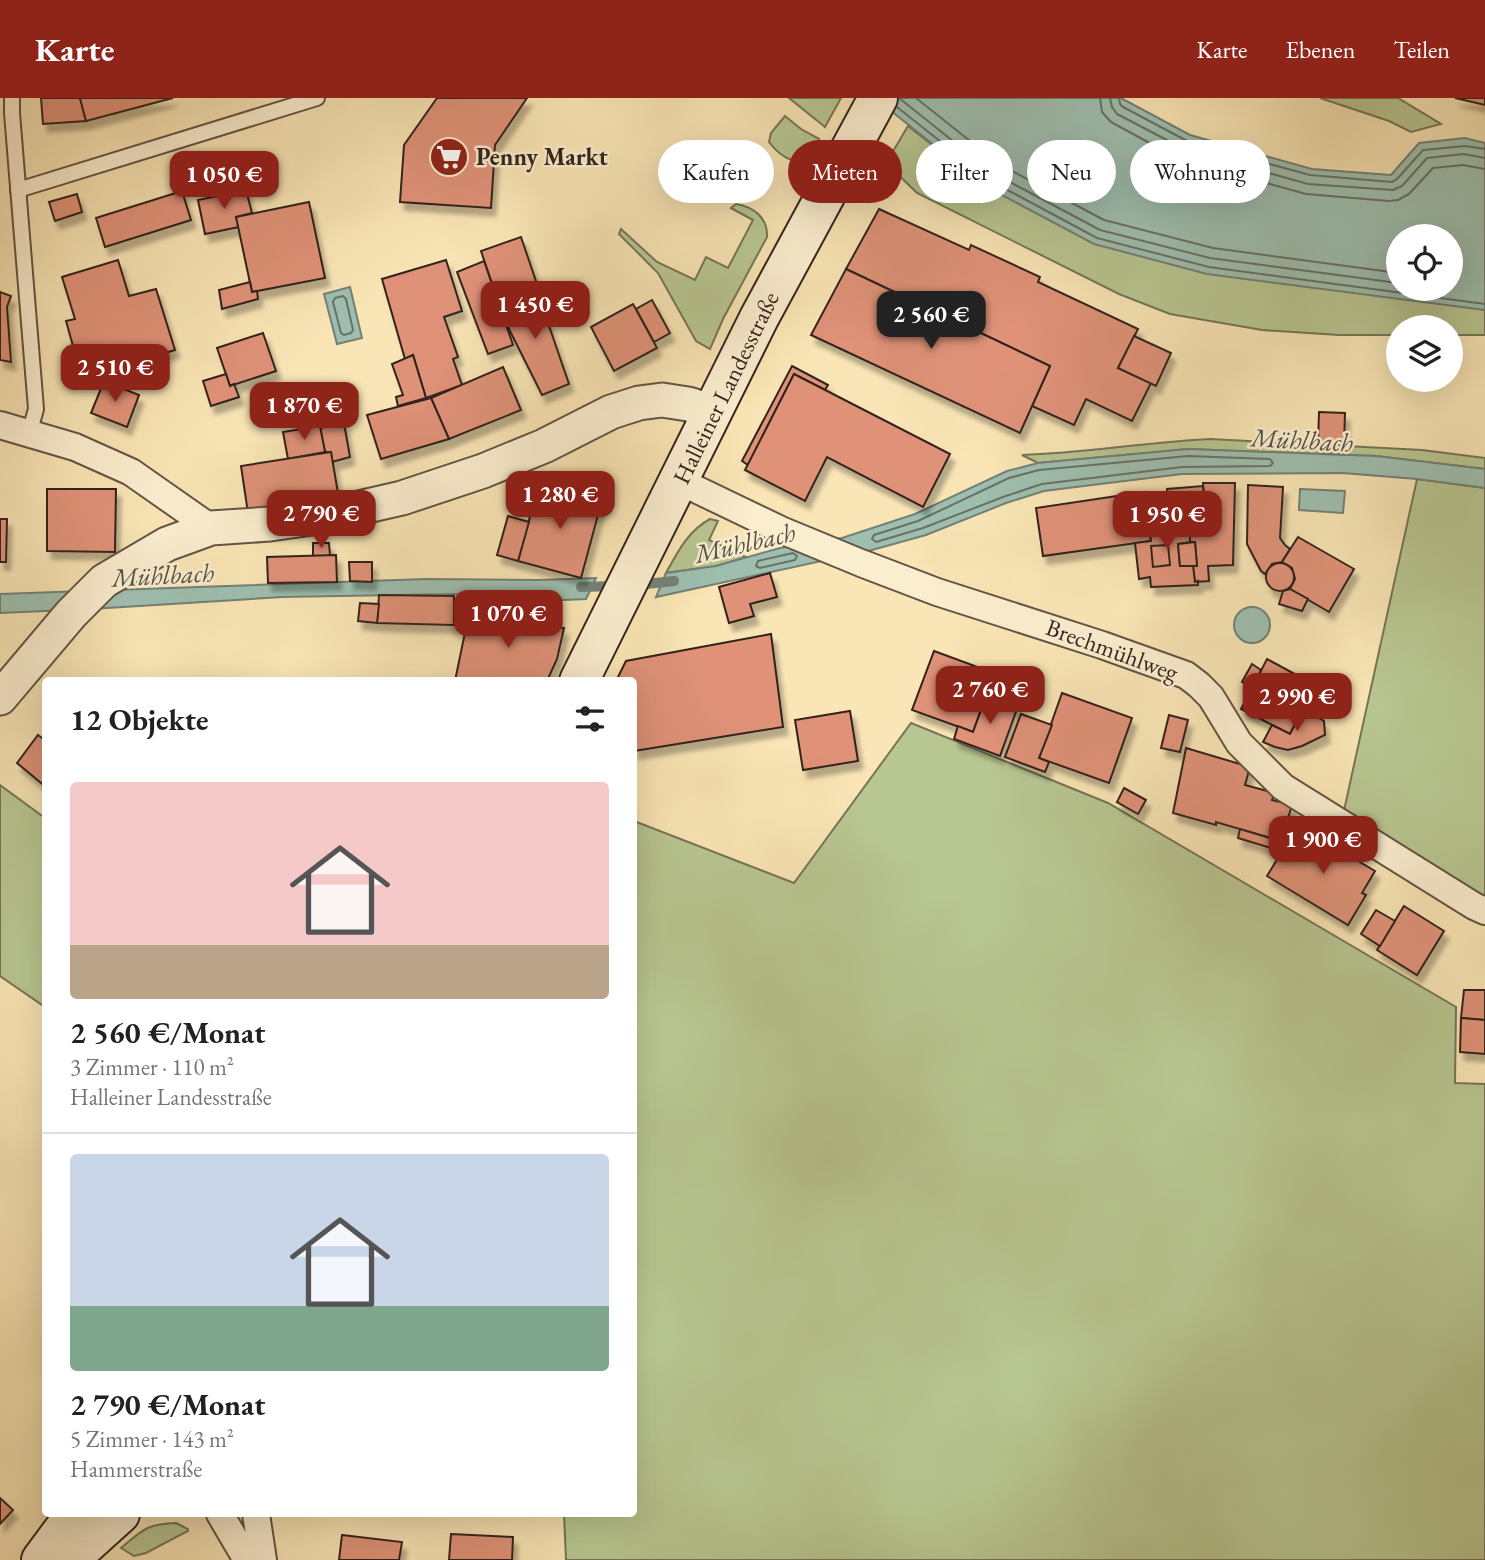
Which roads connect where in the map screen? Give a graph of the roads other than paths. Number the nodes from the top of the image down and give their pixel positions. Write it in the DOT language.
graph roads {
  1 [pos="12,98"];
  2 [pos="317,98"];
  3 [pos="878,98"];
  4 [pos="18,190"];
  5 [pos="713,412"];
  6 [pos="0,425"];
  7 [pos="29,434"];
  8 [pos="679,481"];
  9 [pos="211,528"];
  10 [pos="581,677"];
  11 [pos="0,698"];
  12 [pos="1485,911"];
  13 [pos="73,1517"];
  14 [pos="117,1517"];
  15 [pos="222,1517"];
  16 [pos="256,1517"];
  17 [pos="41,1560"];
  18 [pos="69,1560"];
  19 [pos="247,1560"];
  20 [pos="263,1560"];
  1 -- 4 [label="lane"];
  2 -- 4 [label="lane"];
  3 -- 5 [label="main road, Halleiner Landesstraße"];
  4 -- 7 [label="lane"];
  5 -- 8 [label="main road, Halleiner Landesstraße"];
  5 -- 9 [label="street"];
  6 -- 7 [label="street"];
  7 -- 9 [label="street"];
  8 -- 10 [label="main road, Halleiner Landesstraße"];
  8 -- 12 [label="street, Brechmühlweg"];
  9 -- 11 [label="street"];
  13 -- 17 [label="main road"];
  14 -- 18 [label="main road"];
  15 -- 19 [label="street"];
  16 -- 20 [label="street"];
}
